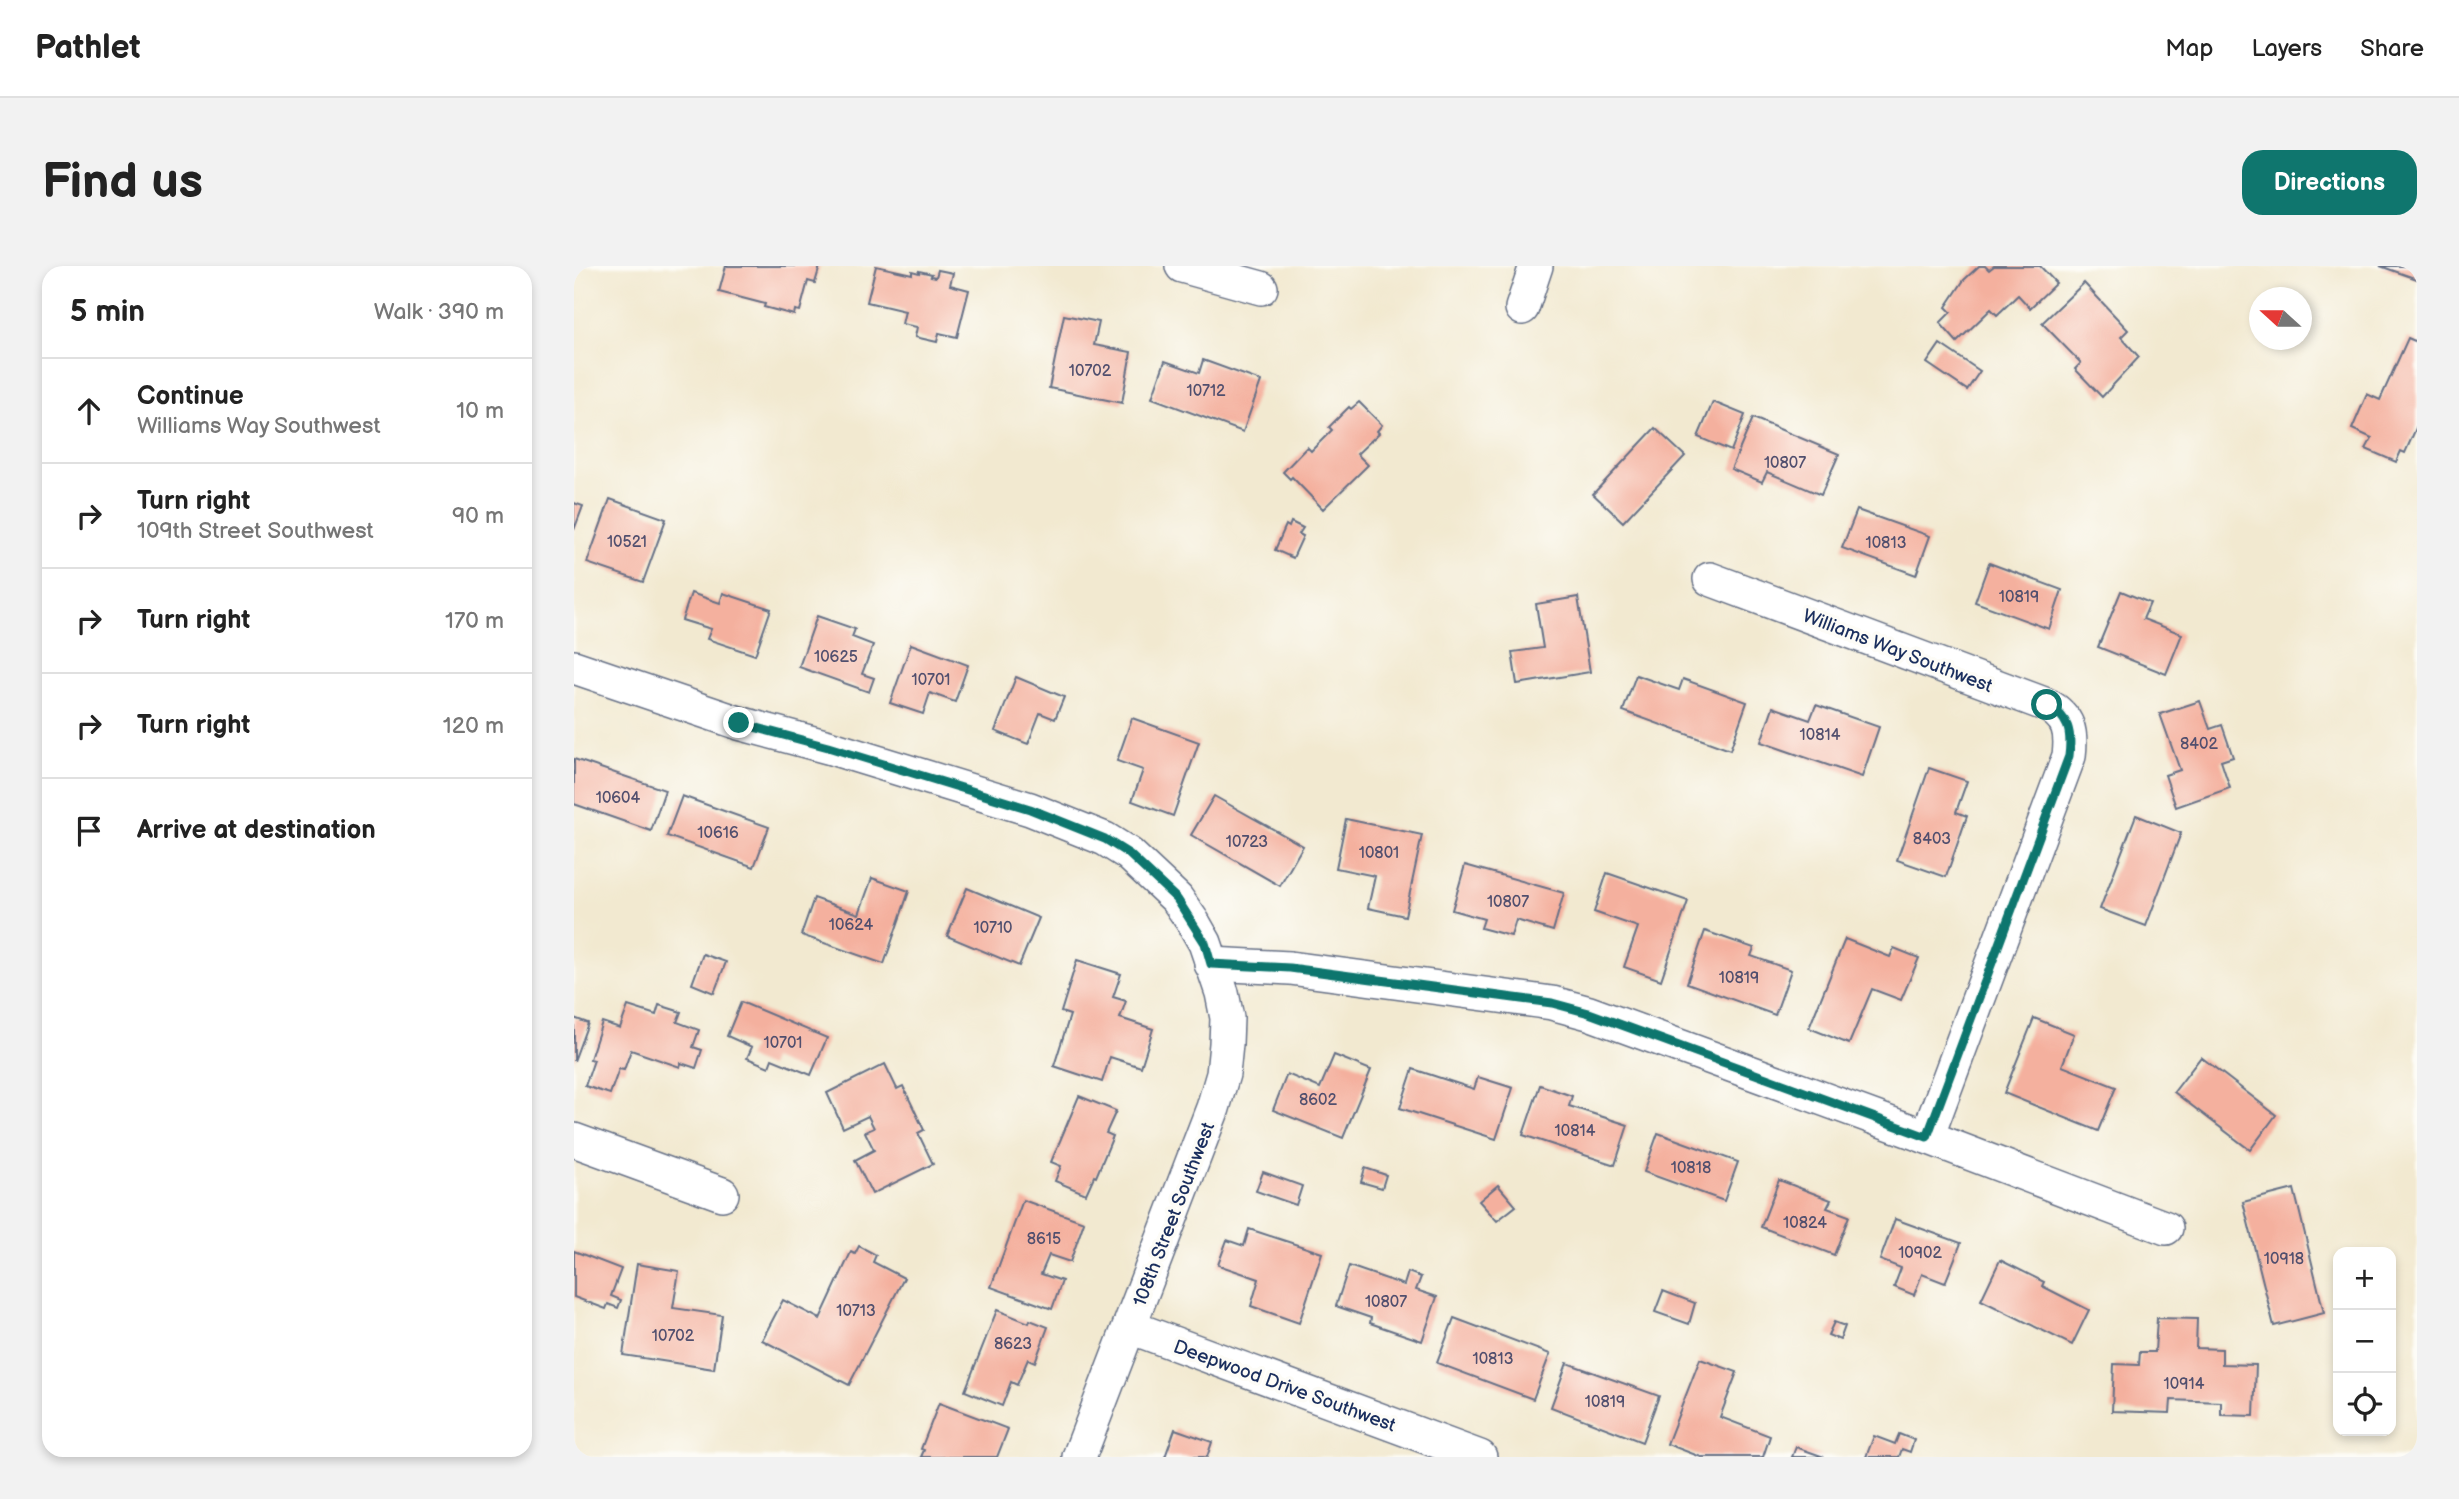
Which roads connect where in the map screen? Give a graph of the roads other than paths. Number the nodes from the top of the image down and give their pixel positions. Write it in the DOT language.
graph roads {
  1 [pos="1182,266"];
  2 [pos="1536,266"];
  3 [pos="1261,288"];
  4 [pos="1522,308"];
  5 [pos="1710,579"];
  6 [pos="574,667"];
  7 [pos="1211,964"];
  8 [pos="1927,1137"];
  9 [pos="574,1140"];
  10 [pos="722,1194"];
  11 [pos="2166,1228"];
  12 [pos="1130,1327"];
  13 [pos="1079,1457"];
  14 [pos="1479,1457"];
  1 -- 3 [label="street"];
  2 -- 4 [label="street"];
  5 -- 8 [label="street, Williams Way Southwest"];
  6 -- 7 [label="street, 108th Street Southwest"];
  7 -- 8 [label="street"];
  7 -- 12 [label="street, 108th Street Southwest"];
  8 -- 11 [label="street"];
  9 -- 10 [label="street"];
  12 -- 13 [label="street, 108th Street Southwest"];
  12 -- 14 [label="street, Deepwood Drive Southwest"];
}
